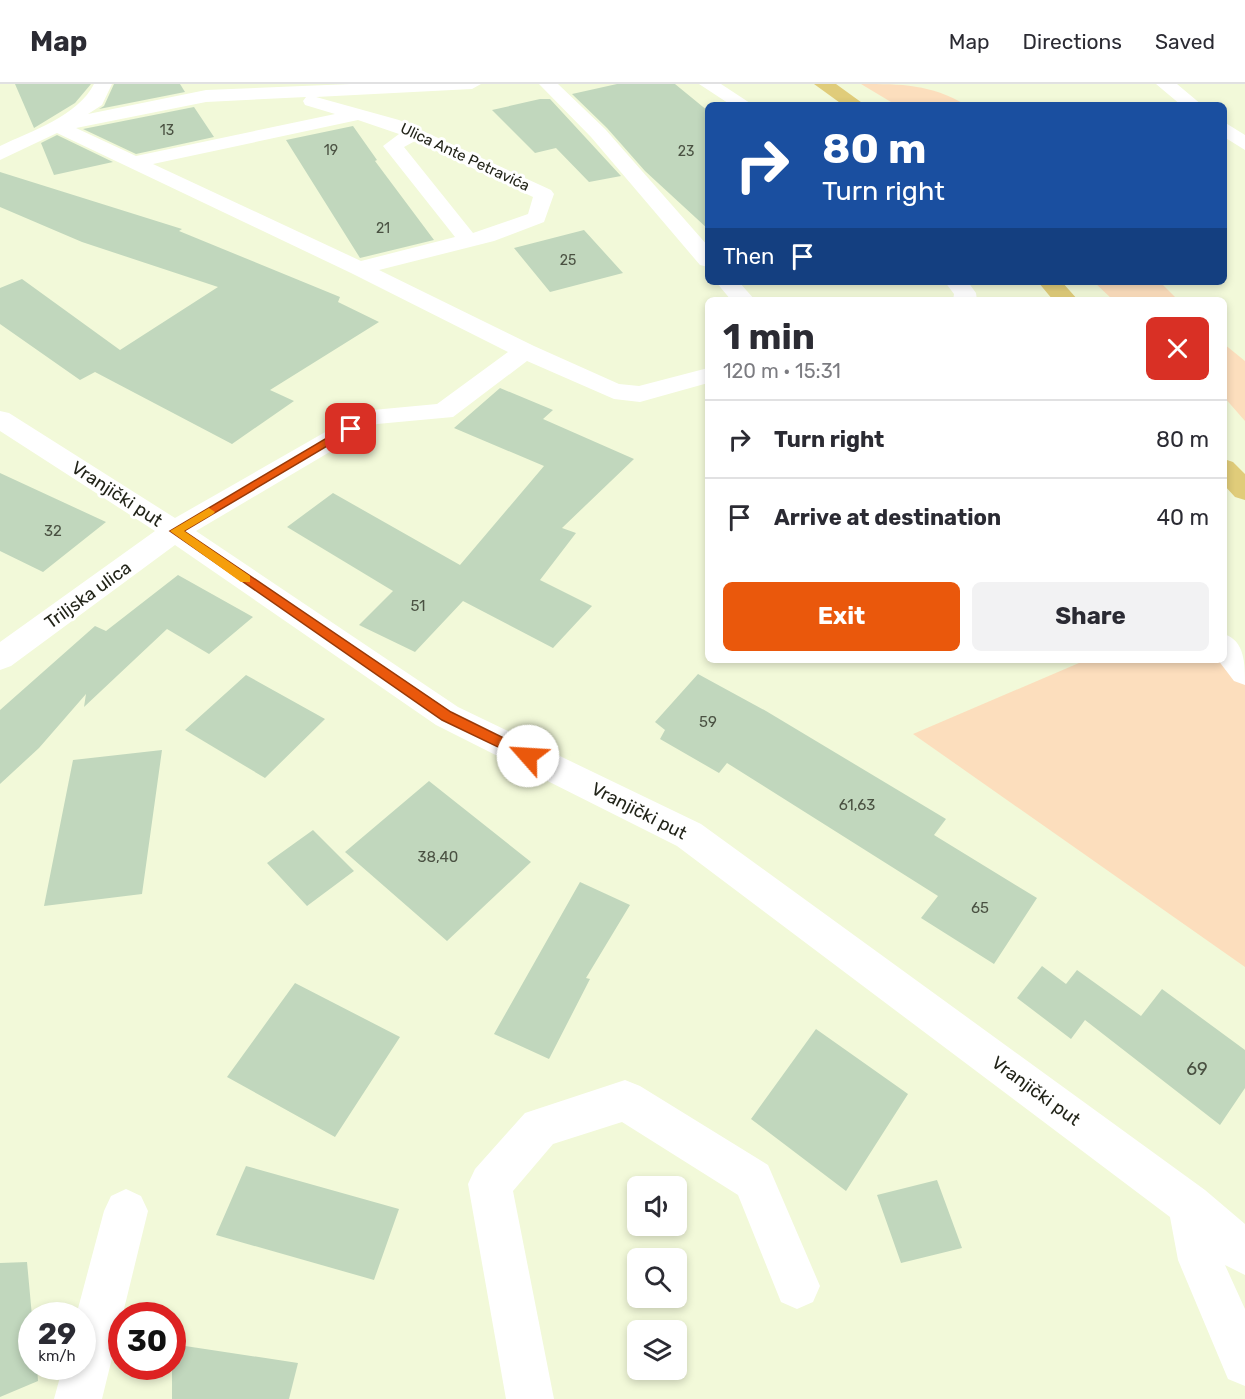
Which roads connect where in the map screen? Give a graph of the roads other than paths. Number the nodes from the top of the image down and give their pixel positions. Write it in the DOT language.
graph roads {
  1 [pos="103,84"];
  2 [pos="472,84"];
  3 [pos="548,84"];
  4 [pos="708,84"];
  5 [pos="823,84"];
  6 [pos="1165,84"];
  7 [pos="288,93"];
  8 [pos="739,102"];
  9 [pos="851,102"];
  10 [pos="1189,102"];
  11 [pos="360,114"];
  12 [pos="57,126"];
  13 [pos="1227,131"];
  14 [pos="414,133"];
  15 [pos="1245,144"];
  16 [pos="0,154"];
  17 [pos="134,162"];
  18 [pos="468,240"];
  19 [pos="705,257"];
  20 [pos="358,268"];
  21 [pos="730,285"];
  22 [pos="1052,285"];
  23 [pos="740,297"];
  24 [pos="1063,297"];
  25 [pos="525,351"];
  26 [pos="705,376"];
  27 [pos="0,419"];
  28 [pos="1227,471"];
  29 [pos="1245,491"];
  30 [pos="175,531"];
  31 [pos="1227,649"];
  32 [pos="0,658"];
  33 [pos="1245,673"];
  34 [pos="1190,1205"];
  35 [pos="126,1211"];
  36 [pos="1245,1253"];
  37 [pos="797,1286"];
  38 [pos="1245,1362"];
  39 [pos="78,1399"];
  40 [pos="530,1399"];
  1 -- 12 [label="street"];
  2 -- 7 [label="street, Ulica Ante Petravića"];
  3 -- 19 [label="street"];
  4 -- 8 [label="street"];
  5 -- 9 [label="main road"];
  6 -- 10 [label="street"];
  7 -- 11 [label="street, Ulica Ante Petravića"];
  7 -- 12 [label="street, Ulica Ante Petravića"];
  11 -- 14 [label="street, Ulica Ante Petravića"];
  11 -- 17 [label="street"];
  12 -- 16 [label="street"];
  12 -- 17 [label="street"];
  13 -- 15 [label="street"];
  14 -- 18 [label="street"];
  14 -- 18 [label="street, Ulica Ante Petravića"];
  17 -- 20 [label="street"];
  18 -- 20 [label="street, Ulica Ante Petravića"];
  20 -- 25 [label="street"];
  21 -- 23 [label="street"];
  22 -- 24 [label="main road"];
  25 -- 26 [label="street"];
  25 -- 30 [label="street, Triljska ulica"];
  27 -- 30 [label="street, Vranjički put"];
  28 -- 29 [label="main road"];
  30 -- 32 [label="street, Triljska ulica"];
  30 -- 34 [label="street, Vranjički put"];
  31 -- 33 [label="street"];
  34 -- 36 [label="street, Vranjički put"];
  34 -- 38 [label="street"];
  35 -- 39 [label="street"];
  37 -- 40 [label="street"];
}
